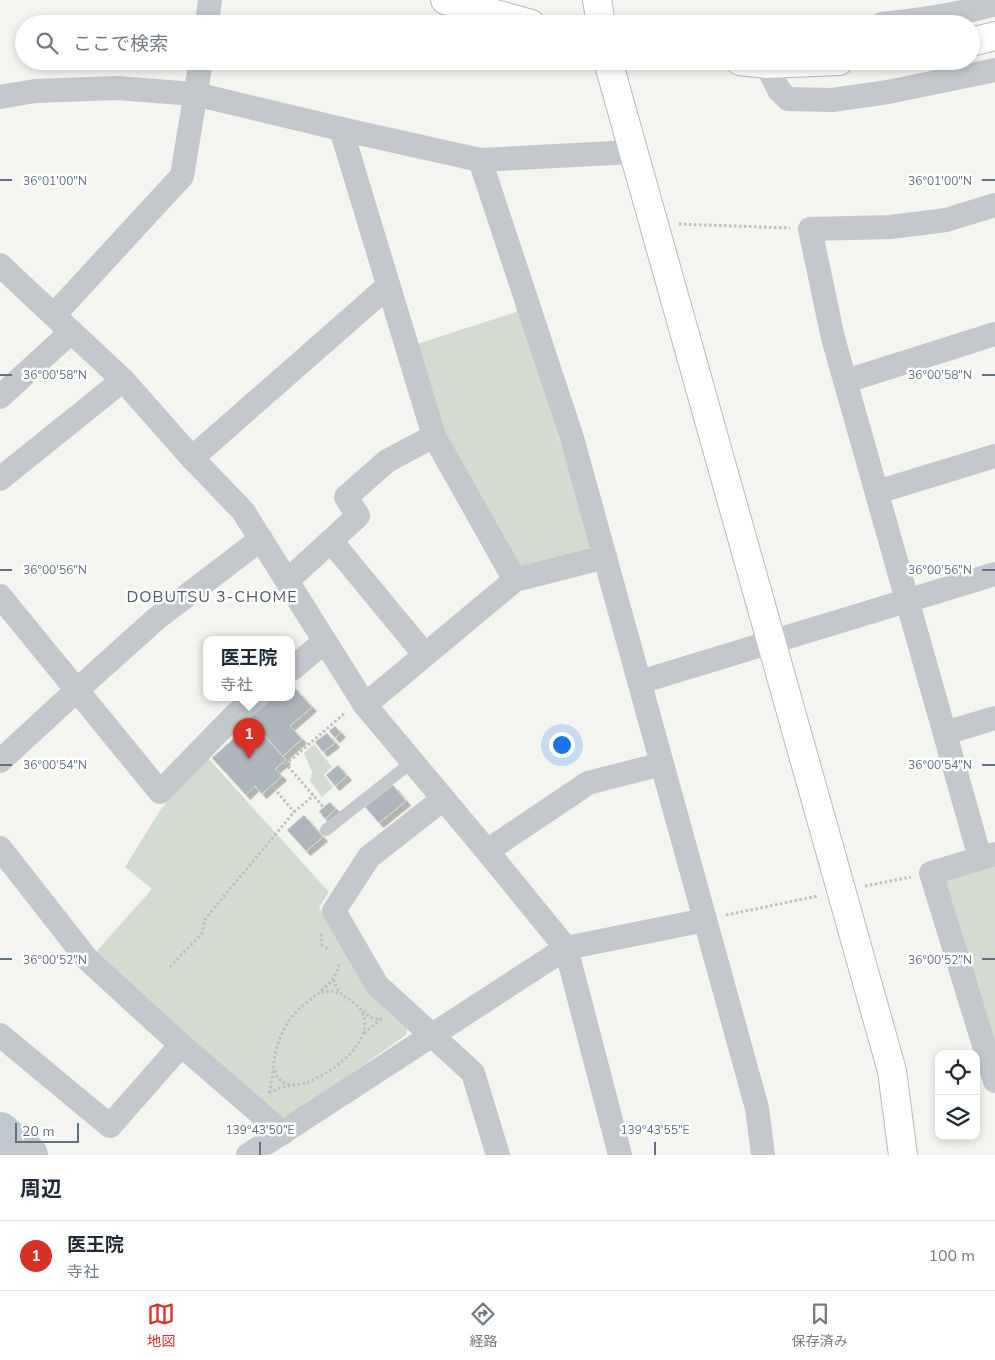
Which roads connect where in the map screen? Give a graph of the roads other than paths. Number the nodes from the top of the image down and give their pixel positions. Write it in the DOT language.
graph roads {
  1 [pos="210,0"];
  2 [pos="445,0"];
  3 [pos="597,0"];
  4 [pos="995,4"];
  5 [pos="208,15"];
  6 [pos="499,15"];
  7 [pos="600,15"];
  8 [pos="948,15"];
  9 [pos="995,36"];
  10 [pos="980,40"];
  11 [pos="199,70"];
  12 [pos="610,70"];
  13 [pos="764,70"];
  14 [pos="995,70"];
  15 [pos="195,94"];
  16 [pos="0,97"];
  17 [pos="341,129"];
  18 [pos="633,152"];
  19 [pos="480,160"];
  20 [pos="995,205"];
  21 [pos="0,265"];
  22 [pos="388,286"];
  23 [pos="54,315"];
  24 [pos="71,332"];
  25 [pos="995,334"];
  26 [pos="123,380"];
  27 [pos="846,381"];
  28 [pos="0,397"];
  29 [pos="434,436"];
  30 [pos="995,456"];
  31 [pos="192,458"];
  32 [pos="0,479"];
  33 [pos="877,492"];
  34 [pos="261,539"];
  35 [pos="331,541"];
  36 [pos="605,557"];
  37 [pos="995,574"];
  38 [pos="516,580"];
  39 [pos="287,581"];
  40 [pos="0,596"];
  41 [pos="908,602"];
  42 [pos="324,642"];
  43 [pos="771,642"];
  44 [pos="425,655"];
  45 [pos="295,666"];
  46 [pos="640,682"];
  47 [pos="77,690"];
  48 [pos="252,701"];
  49 [pos="363,702"];
  50 [pos="995,718"];
  51 [pos="945,733"];
  52 [pos="0,760"];
  53 [pos="412,762"];
  54 [pos="662,764"];
  55 [pos="443,799"];
  56 [pos="326,830"];
  57 [pos="0,848"];
  58 [pos="487,851"];
  59 [pos="987,856"];
  60 [pos="705,920"];
  61 [pos="566,948"];
  62 [pos="0,1035"];
  63 [pos="432,1035"];
  64 [pos="181,1045"];
  65 [pos="995,1080"];
  66 [pos="283,1133"];
  67 [pos="248,1155"];
  68 [pos="498,1155"];
  69 [pos="620,1155"];
  70 [pos="763,1155"];
  71 [pos="903,1155"];
  1 -- 5 [label="street"];
  2 -- 6 [label="street"];
  3 -- 7 [label="street"];
  4 -- 8 [label="street"];
  9 -- 10 [label="street"];
  11 -- 15 [label="street"];
  12 -- 18 [label="street"];
  13 -- 14 [label="street"];
  15 -- 16 [label="street"];
  15 -- 17 [label="street"];
  15 -- 23 [label="street"];
  17 -- 19 [label="street"];
  17 -- 22 [label="street"];
  18 -- 19 [label="street"];
  18 -- 43 [label="street"];
  19 -- 36 [label="street"];
  20 -- 27 [label="street"];
  21 -- 23 [label="street"];
  22 -- 29 [label="street"];
  22 -- 31 [label="street"];
  23 -- 24 [label="street"];
  24 -- 26 [label="street"];
  24 -- 28 [label="street"];
  25 -- 27 [label="street"];
  26 -- 31 [label="street"];
  26 -- 32 [label="street"];
  27 -- 33 [label="street"];
  29 -- 35 [label="street"];
  29 -- 38 [label="street"];
  30 -- 33 [label="street"];
  31 -- 34 [label="street"];
  33 -- 41 [label="street"];
  34 -- 39 [label="street"];
  34 -- 47 [label="street"];
  35 -- 39 [label="street"];
  35 -- 44 [label="street"];
  36 -- 38 [label="street"];
  36 -- 46 [label="street"];
  37 -- 41 [label="street"];
  38 -- 44 [label="street"];
  39 -- 42 [label="street"];
  40 -- 47 [label="street"];
  41 -- 43 [label="street"];
  41 -- 51 [label="street"];
  42 -- 45 [label="street"];
  42 -- 49 [label="street"];
  43 -- 46 [label="street"];
  43 -- 71 [label="street"];
  44 -- 49 [label="street"];
  46 -- 54 [label="street"];
  47 -- 48 [label="street"];
  47 -- 52 [label="street"];
  49 -- 53 [label="street"];
  50 -- 51 [label="street"];
  51 -- 59 [label="street"];
  53 -- 55 [label="street"];
  53 -- 56 [label="lane"];
  54 -- 58 [label="street"];
  54 -- 60 [label="street"];
  55 -- 58 [label="street"];
  55 -- 63 [label="street"];
  57 -- 64 [label="street"];
  58 -- 61 [label="street"];
  59 -- 65 [label="street"];
  60 -- 61 [label="street"];
  60 -- 70 [label="street"];
  61 -- 63 [label="street"];
  61 -- 69 [label="street"];
  62 -- 64 [label="street"];
  63 -- 66 [label="street"];
  63 -- 68 [label="street"];
  64 -- 66 [label="street"];
  66 -- 67 [label="street"];
}
